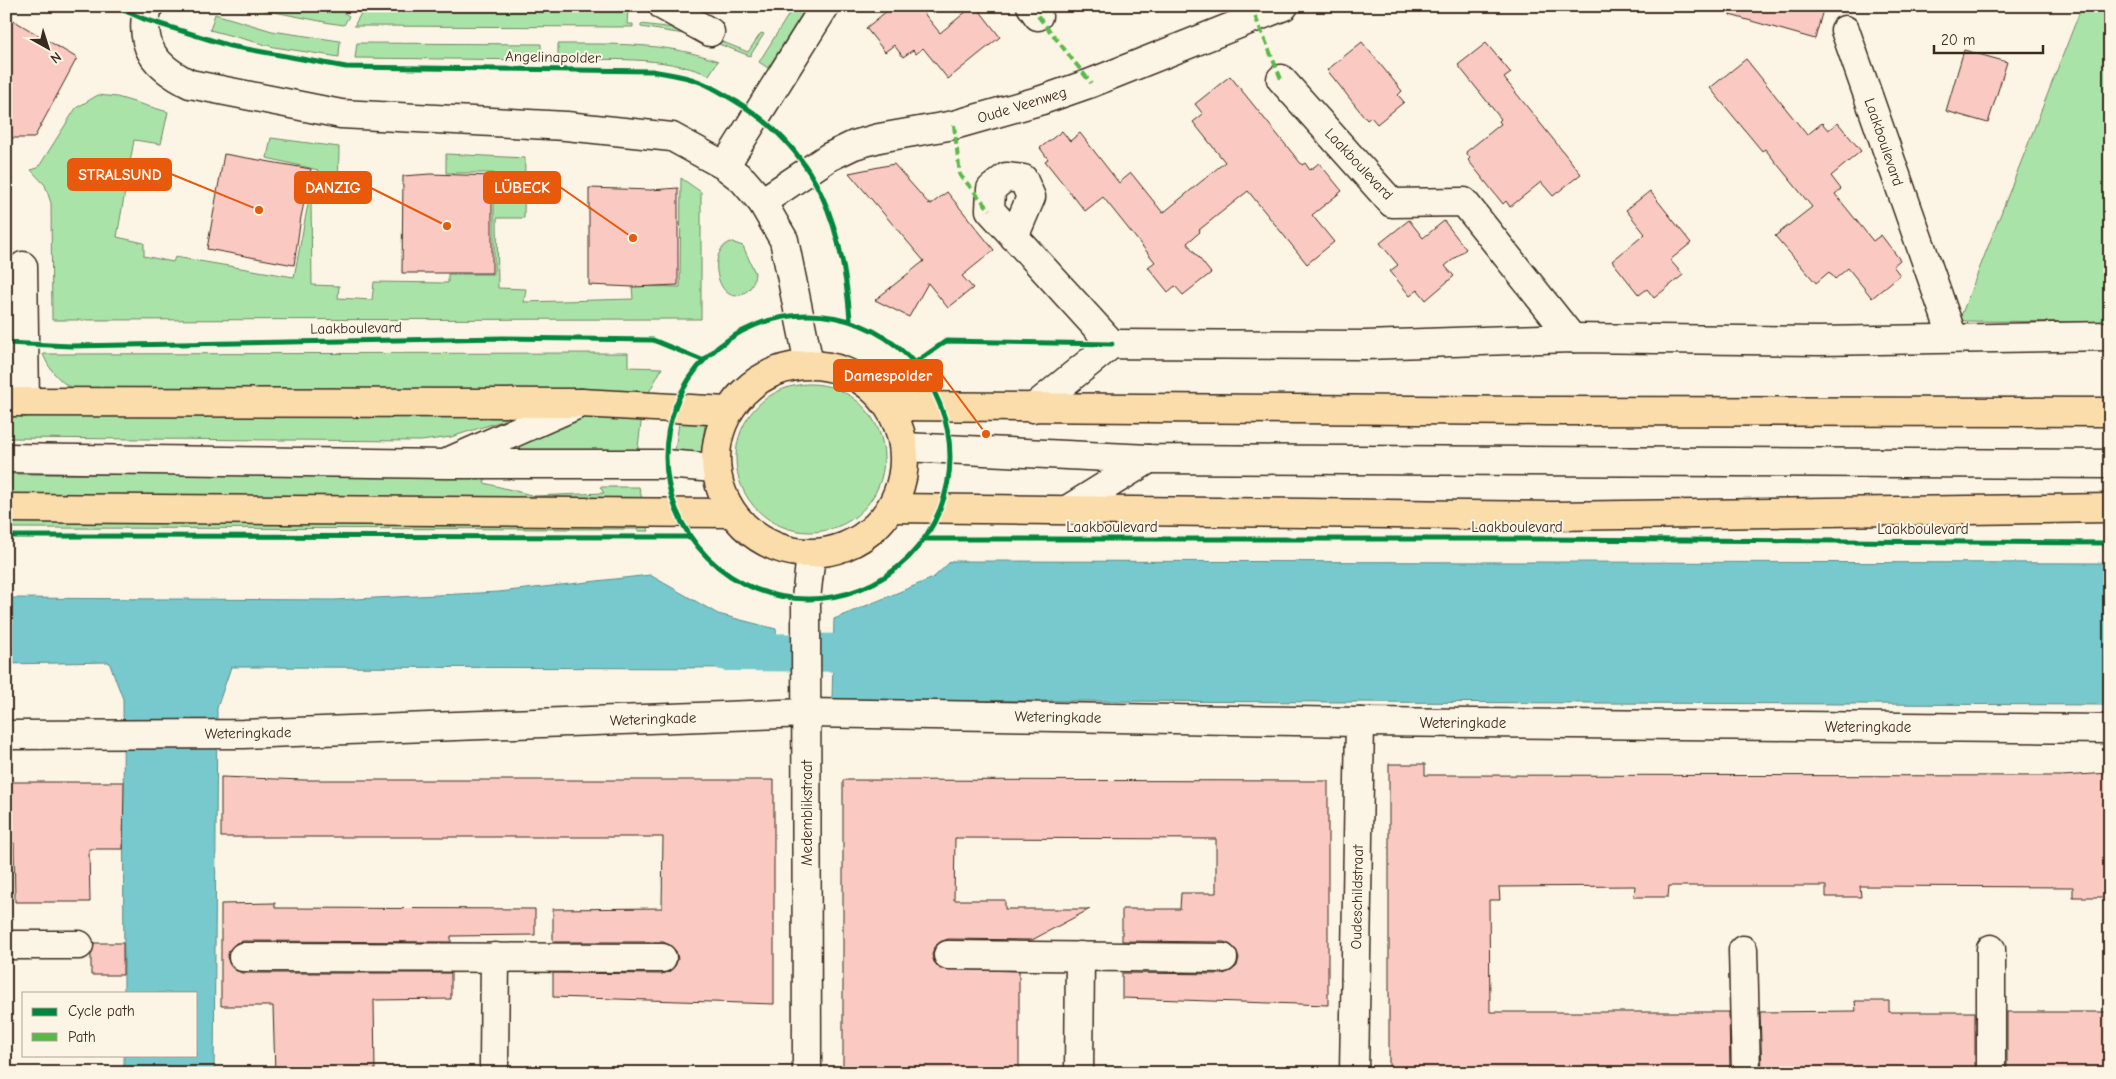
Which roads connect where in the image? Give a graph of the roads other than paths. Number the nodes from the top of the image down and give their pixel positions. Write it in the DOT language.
graph roads {
  1 [pos="148,6"];
  2 [pos="663,6"];
  3 [pos="825,6"];
  4 [pos="1284,6"];
  5 [pos="1845,30"];
  6 [pos="710,32"];
  7 [pos="1281,79"];
  8 [pos="725,166"];
  9 [pos="762,202"];
  10 [pos="1014,237"];
  11 [pos="23,266"];
  12 [pos="2110,336"];
  13 [pos="1572,338"];
  14 [pos="1953,338"];
  15 [pos="1112,344"];
  16 [pos="809,364"];
  17 [pos="16,402"];
  18 [pos="581,403"];
  19 [pos="889,406"];
  20 [pos="1033,408"];
  21 [pos="727,411"];
  22 [pos="2110,412"];
  23 [pos="904,447"];
  24 [pos="6,458"];
  25 [pos="1149,459"];
  26 [pos="444,464"];
  27 [pos="2110,464"];
  28 [pos="715,468"];
  29 [pos="6,508"];
  30 [pos="891,508"];
  31 [pos="2110,508"];
  32 [pos="1067,510"];
  33 [pos="731,513"];
  34 [pos="811,554"];
  35 [pos="807,713"];
  36 [pos="1360,722"];
  37 [pos="2110,729"];
  38 [pos="6,735"];
  39 [pos="6,945"];
  40 [pos="79,945"];
  41 [pos="1991,949"];
  42 [pos="1742,950"];
  43 [pos="948,954"];
  44 [pos="1080,956"];
  45 [pos="243,957"];
  46 [pos="495,957"];
  47 [pos="662,958"];
  48 [pos="1223,958"];
  49 [pos="494,1064"];
  50 [pos="807,1073"];
  51 [pos="1079,1073"];
  52 [pos="1354,1073"];
  53 [pos="1746,1073"];
  54 [pos="1991,1073"];
  1 -- 8 [label="street"];
  2 -- 6 [label="street"];
  3 -- 8 [label="street"];
  4 -- 9 [label="street, Oude Veenweg"];
  5 -- 14 [label="street, Laakboulevard"];
  7 -- 13 [label="street, Laakboulevard"];
  8 -- 9 [label="street"];
  9 -- 16 [label="street"];
  10 -- 15 [label="street"];
  11 -- 17 [label="street"];
  12 -- 14 [label="street"];
  13 -- 14 [label="street"];
  13 -- 15 [label="street"];
  15 -- 20 [label="street"];
  16 -- 19 [label="main road"];
  16 -- 21 [label="main road"];
  17 -- 18 [label="main road"];
  18 -- 21 [label="main road"];
  18 -- 26 [label="street"];
  19 -- 20 [label="main road"];
  19 -- 23 [label="main road"];
  20 -- 22 [label="main road"];
  21 -- 28 [label="main road"];
  23 -- 25 [label="street"];
  23 -- 30 [label="main road"];
  24 -- 26 [label="street"];
  25 -- 27 [label="street"];
  25 -- 32 [label="street, Laakboulevard"];
  26 -- 28 [label="street"];
  28 -- 33 [label="main road"];
  29 -- 33 [label="main road"];
  30 -- 32 [label="main road, Laakboulevard"];
  30 -- 34 [label="main road"];
  31 -- 32 [label="main road, Laakboulevard"];
  33 -- 34 [label="main road"];
  34 -- 35 [label="street, Medemblikstraat"];
  35 -- 36 [label="street, Weteringkade"];
  35 -- 38 [label="street, Weteringkade"];
  35 -- 50 [label="street, Medemblikstraat"];
  36 -- 37 [label="street, Weteringkade"];
  36 -- 52 [label="street, Oudeschildstraat"];
  39 -- 40 [label="street"];
  41 -- 54 [label="street"];
  42 -- 53 [label="street"];
  43 -- 44 [label="street"];
  44 -- 48 [label="street"];
  44 -- 51 [label="street"];
  45 -- 46 [label="street"];
  46 -- 47 [label="street"];
  46 -- 49 [label="street"];
}
